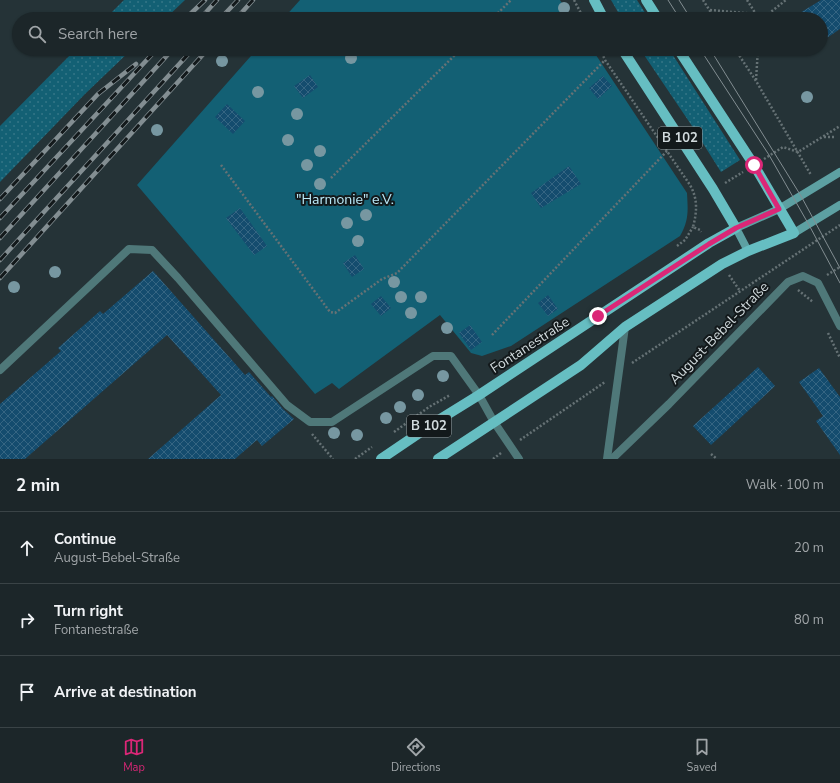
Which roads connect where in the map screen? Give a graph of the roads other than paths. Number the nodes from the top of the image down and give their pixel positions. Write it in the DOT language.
graph roads {
  1 [pos="594,0"];
  2 [pos="646,0"];
  3 [pos="600,12"];
  4 [pos="654,12"];
  5 [pos="627,56"];
  6 [pos="683,56"];
  7 [pos="840,172"];
  8 [pos="840,206"];
  9 [pos="779,209"];
  10 [pos="736,228"];
  11 [pos="794,234"];
  12 [pos="748,252"];
  13 [pos="840,326"];
  14 [pos="626,327"];
  15 [pos="0,370"];
  16 [pos="479,395"];
  17 [pos="494,422"];
  18 [pos="381,459"];
  19 [pos="438,459"];
  20 [pos="519,459"];
  21 [pos="607,459"];
  22 [pos="612,459"];
  1 -- 3 [label="main road"];
  2 -- 4 [label="main road"];
  5 -- 10 [label="main road, B 102"];
  6 -- 9 [label="main road"];
  7 -- 9 [label="main road, Fontanestraße"];
  8 -- 11 [label="main road"];
  9 -- 10 [label="main road, Fontanestraße"];
  9 -- 11 [label="main road"];
  10 -- 12 [label="main road"];
  10 -- 16 [label="main road, Fontanestraße / B 102"];
  11 -- 12 [label="main road, B 102"];
  12 -- 14 [label="main road, B 102"];
  13 -- 22 [label="street, August-Bebel-Straße"];
  14 -- 17 [label="main road, B 102"];
  14 -- 21 [label="street"];
  15 -- 16 [label="street"];
  16 -- 17 [label="street"];
  16 -- 18 [label="main road, Fontanestraße / B 102"];
  17 -- 19 [label="main road, B 102"];
  17 -- 20 [label="street"];
}
